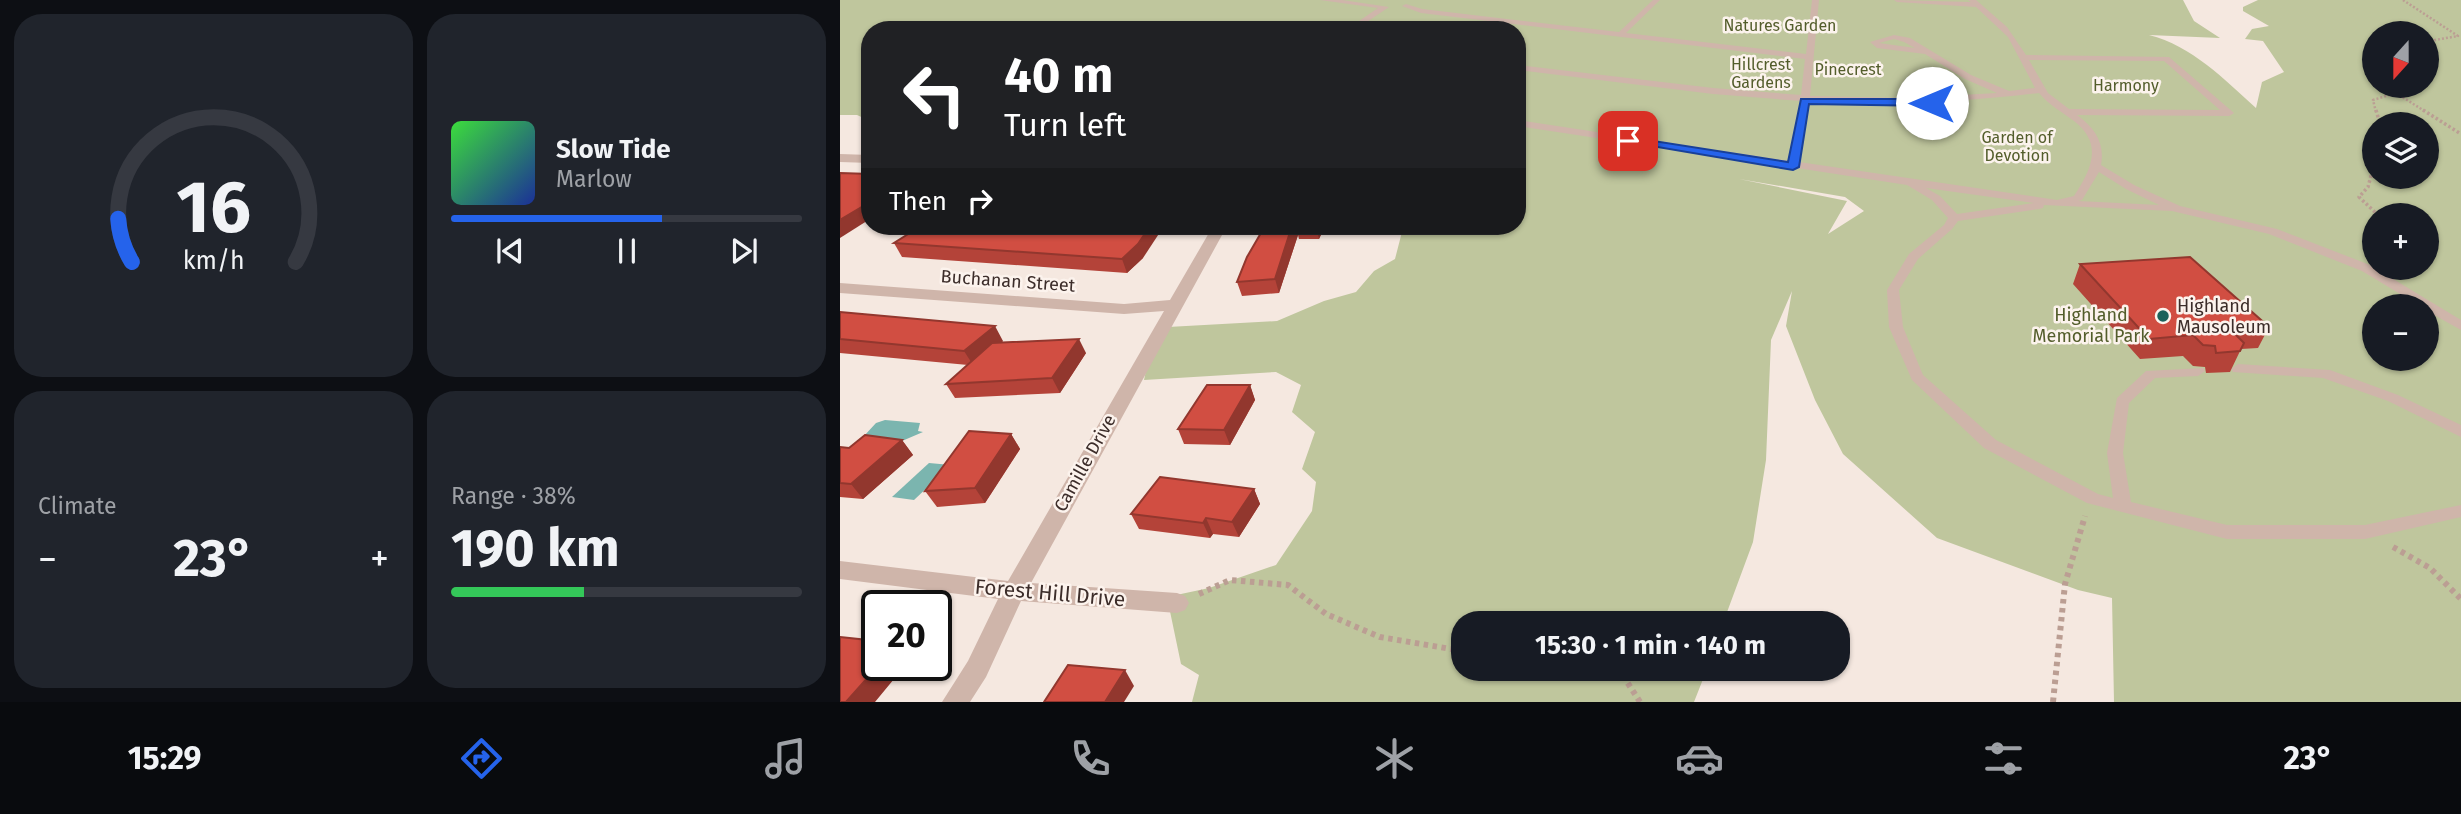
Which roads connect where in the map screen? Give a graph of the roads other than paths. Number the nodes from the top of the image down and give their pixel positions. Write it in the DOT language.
graph roads {
  1 [pos="1323,0"];
  2 [pos="1421,0"];
  3 [pos="1657,0"];
  4 [pos="1816,0"];
  5 [pos="1897,0"];
  6 [pos="1975,3"];
  7 [pos="1406,6"];
  8 [pos="1385,7"];
  9 [pos="1364,21"];
  10 [pos="1512,21"];
  11 [pos="1526,23"];
  12 [pos="1621,34"];
  13 [pos="1925,52"];
  14 [pos="1808,57"];
  15 [pos="2024,57"];
  16 [pos="1526,69"];
  17 [pos="2041,90"];
  18 [pos="2009,95"];
  19 [pos="1805,101"];
  20 [pos="2069,113"];
  21 [pos="1526,124"];
  22 [pos="840,159"];
  23 [pos="861,159"];
  24 [pos="1793,167"];
  25 [pos="2098,167"];
  26 [pos="1912,184"];
  27 [pos="2057,203"];
  28 [pos="2176,209"];
  29 [pos="1954,218"];
  30 [pos="1215,235"];
  31 [pos="840,288"];
  32 [pos="1173,305"];
  33 [pos="2461,326"];
  34 [pos="2238,369"];
  35 [pos="2198,371"];
  36 [pos="2461,432"];
  37 [pos="2123,507"];
  38 [pos="2461,511"];
  39 [pos="840,570"];
  40 [pos="1014,591"];
  41 [pos="1177,603"];
  42 [pos="955,702"];
  1 -- 8 [label="lane"];
  2 -- 7 [label="lane"];
  3 -- 12 [label="lane"];
  4 -- 14 [label="lane"];
  5 -- 6 [label="lane"];
  6 -- 15 [label="lane"];
  7 -- 8 [label="lane"];
  7 -- 10 [label="lane"];
  8 -- 9 [label="lane"];
  11 -- 12 [label="lane"];
  12 -- 14 [label="lane"];
  13 -- 13 [label="lane"];
  13 -- 18 [label="lane"];
  14 -- 19 [label="lane"];
  15 -- 17 [label="lane"];
  15 -- 20 [label="lane"];
  16 -- 19 [label="lane"];
  17 -- 18 [label="lane"];
  17 -- 20 [label="lane"];
  18 -- 19 [label="lane"];
  19 -- 24 [label="lane"];
  20 -- 25 [label="lane"];
  21 -- 24 [label="lane"];
  22 -- 23 [label="street"];
  24 -- 26 [label="lane"];
  25 -- 27 [label="lane"];
  25 -- 28 [label="lane"];
  26 -- 27 [label="lane"];
  26 -- 29 [label="lane"];
  27 -- 28 [label="lane"];
  27 -- 29 [label="lane"];
  28 -- 33 [label="lane"];
  29 -- 37 [label="lane"];
  30 -- 32 [label="street, Camille Drive"];
  31 -- 32 [label="street, Buchanan Street"];
  32 -- 40 [label="street, Camille Drive"];
  34 -- 36 [label="lane"];
  35 -- 37 [label="lane"];
  37 -- 38 [label="lane"];
  39 -- 40 [label="street, Forest Hill Drive"];
  40 -- 41 [label="street, Forest Hill Drive"];
  40 -- 42 [label="street, Camille Drive"];
}
